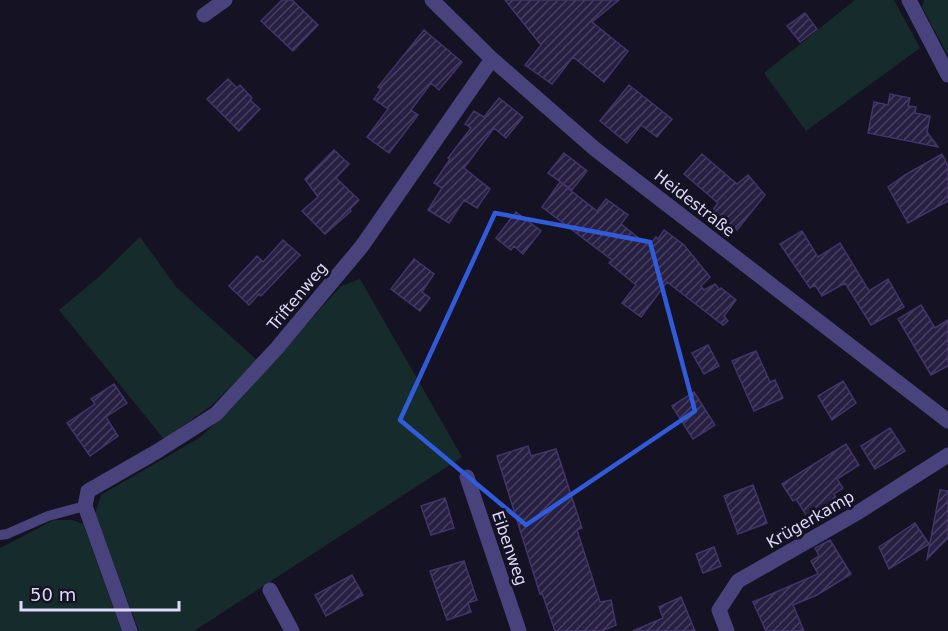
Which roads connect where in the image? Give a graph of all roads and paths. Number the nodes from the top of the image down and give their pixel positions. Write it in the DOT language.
graph roads {
  1 [pos="225,0"];
  2 [pos="432,0"];
  3 [pos="909,0"];
  4 [pos="204,15"];
  5 [pos="492,59"];
  6 [pos="948,75"];
  7 [pos="948,421"];
  8 [pos="948,455"];
  9 [pos="467,477"];
  10 [pos="85,506"];
  11 [pos="0,535"];
  12 [pos="270,590"];
  13 [pos="130,631"];
  14 [pos="292,631"];
  15 [pos="519,631"];
  16 [pos="727,631"];
  1 -- 4 [label="street"];
  2 -- 5 [label="street, Heidestraße"];
  3 -- 6 [label="street"];
  5 -- 7 [label="street, Heidestraße"];
  5 -- 10 [label="street, Triftenweg"];
  8 -- 16 [label="street, Krügerkamp"];
  9 -- 15 [label="street, Eibenweg"];
  10 -- 11 [label="lane"];
  10 -- 13 [label="street"];
  12 -- 14 [label="street"];
}
